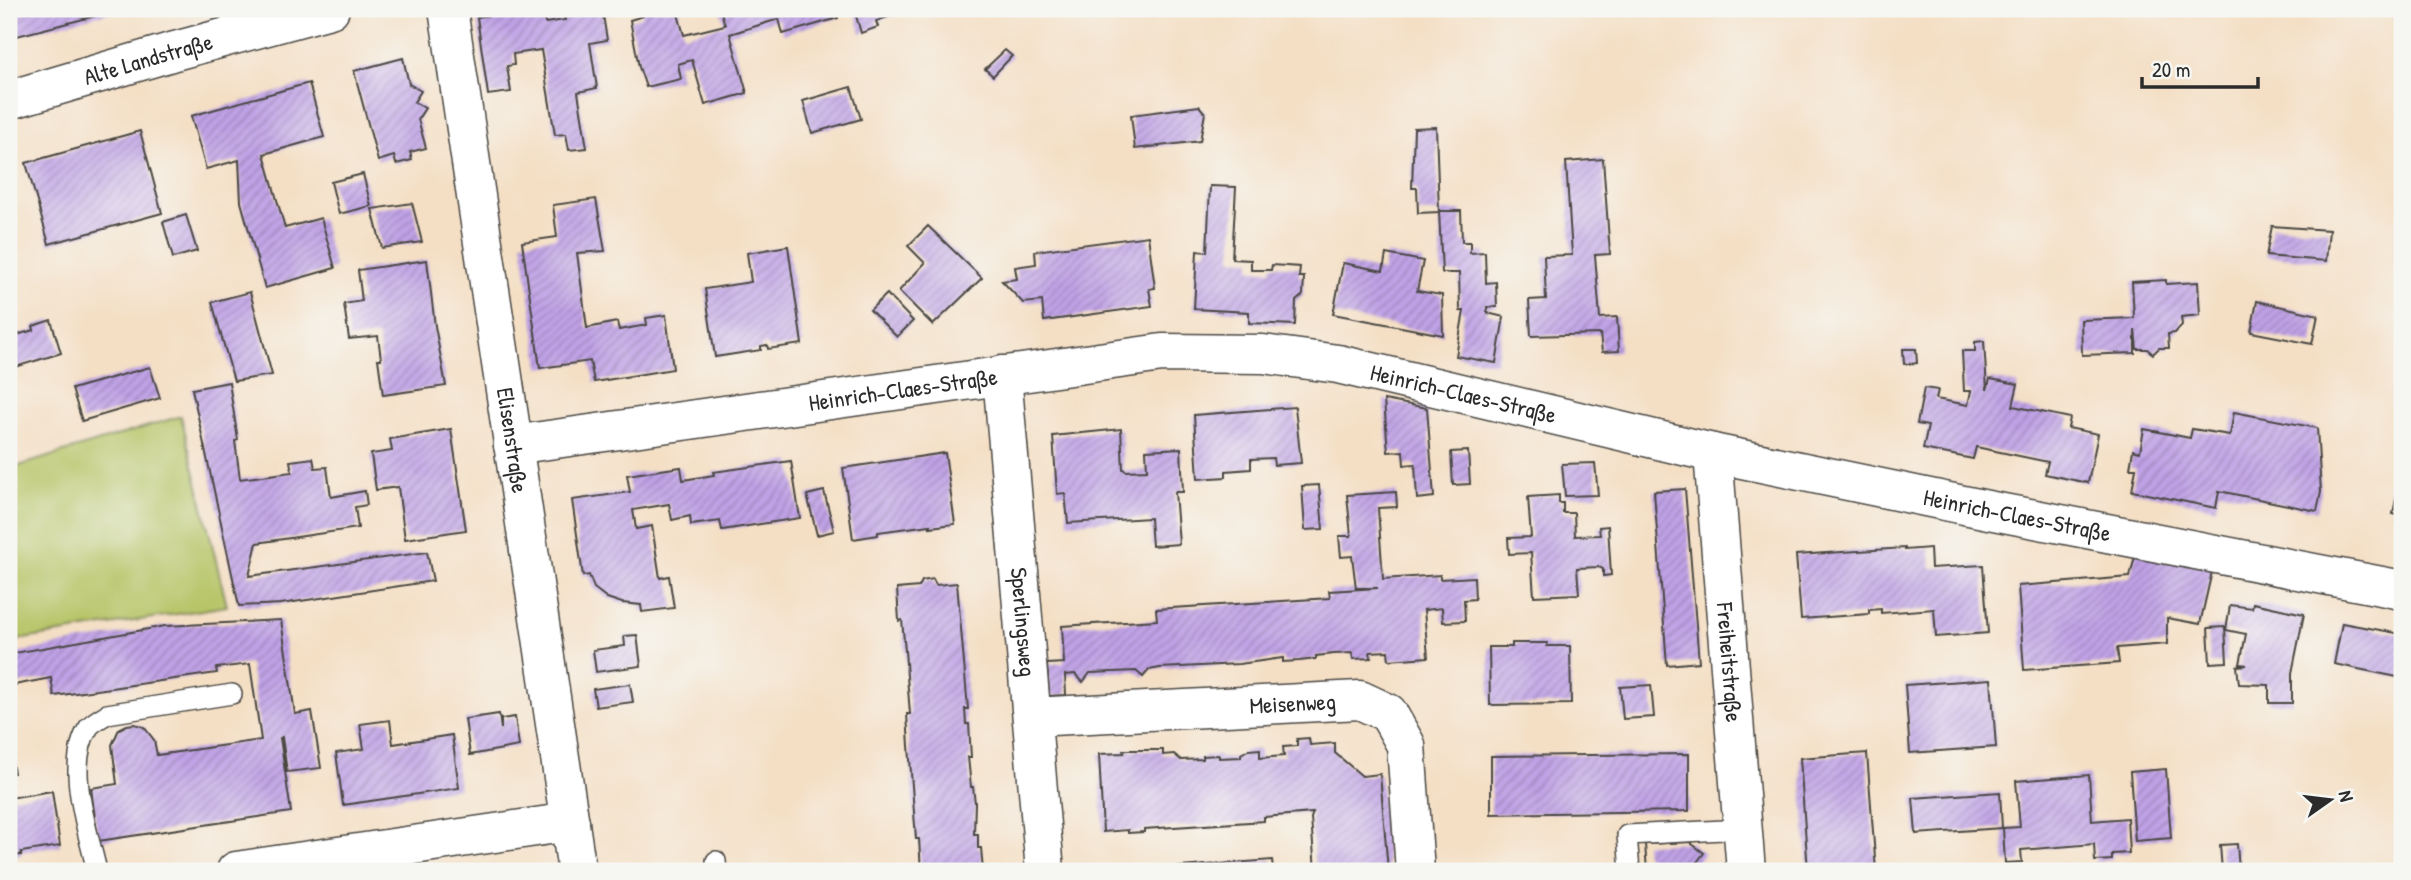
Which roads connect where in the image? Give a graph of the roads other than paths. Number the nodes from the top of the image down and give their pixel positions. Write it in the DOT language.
graph roads {
  1 [pos="330,9"];
  2 [pos="448,9"];
  3 [pos="9,100"];
  4 [pos="1002,375"];
  5 [pos="513,445"];
  6 [pos="1713,453"];
  7 [pos="2402,590"];
  8 [pos="232,694"];
  9 [pos="1032,717"];
  10 [pos="570,822"];
  11 [pos="1743,829"];
  12 [pos="97,871"];
  13 [pos="236,871"];
  14 [pos="577,871"];
  15 [pos="1045,871"];
  16 [pos="1415,871"];
  17 [pos="1630,871"];
  18 [pos="1746,871"];
  1 -- 3 [label="street, Alte Landstraße"];
  2 -- 5 [label="street, Elisenstraße"];
  4 -- 5 [label="street, Heinrich-Claes-Straße"];
  4 -- 6 [label="street, Heinrich-Claes-Straße"];
  4 -- 9 [label="street, Sperlingsweg"];
  5 -- 10 [label="street, Elisenstraße"];
  6 -- 7 [label="street, Heinrich-Claes-Straße"];
  6 -- 11 [label="street, Freiheitstraße"];
  8 -- 12 [label="lane"];
  9 -- 15 [label="street, Sperlingsweg"];
  9 -- 16 [label="street, Meisenweg"];
  10 -- 13 [label="street"];
  10 -- 14 [label="street, Elisenstraße"];
  11 -- 17 [label="lane"];
  11 -- 18 [label="street, Freiheitstraße"];
}
